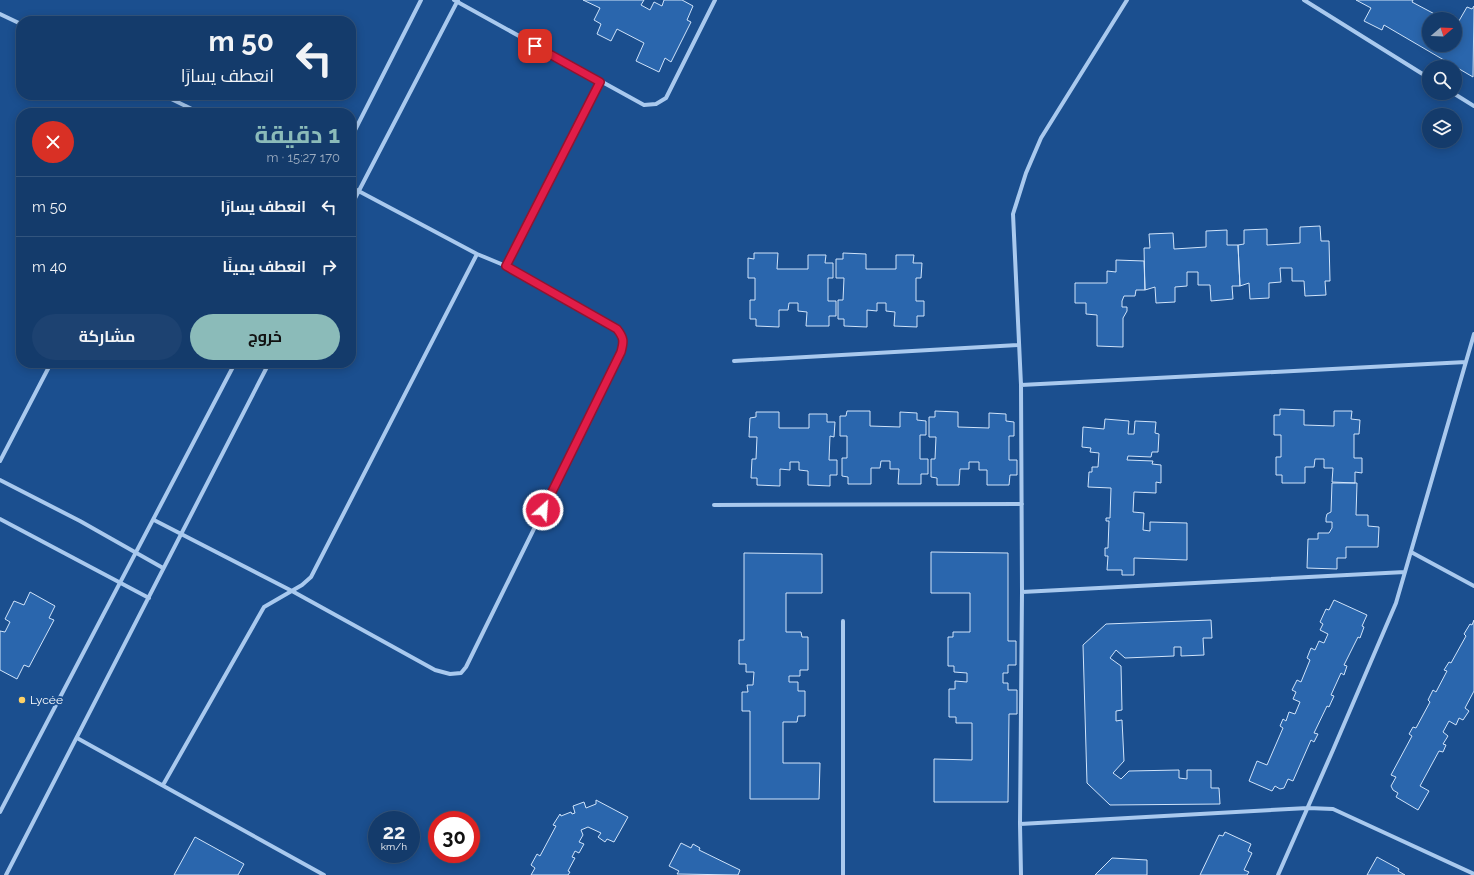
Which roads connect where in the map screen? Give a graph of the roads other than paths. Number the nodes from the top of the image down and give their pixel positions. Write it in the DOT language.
graph roads {
  1 [pos="421,0"];
  2 [pos="715,0"];
  3 [pos="1127,0"];
  4 [pos="1304,0"];
  5 [pos="457,1"];
  6 [pos="0,14"];
  7 [pos="16,22"];
  8 [pos="1422,74"];
  9 [pos="600,82"];
  10 [pos="1462,99"];
  11 [pos="173,100"];
  12 [pos="186,106"];
  13 [pos="1474,106"];
  14 [pos="190,108"];
  15 [pos="356,128"];
  16 [pos="356,189"];
  17 [pos="359,190"];
  18 [pos="356,196"];
  19 [pos="477,254"];
  20 [pos="506,266"];
  21 [pos="1474,334"];
  22 [pos="1018,346"];
  23 [pos="734,361"];
  24 [pos="1466,362"];
  25 [pos="48,368"];
  26 [pos="232,368"];
  27 [pos="266,368"];
  28 [pos="1021,385"];
  29 [pos="0,461"];
  30 [pos="0,480"];
  31 [pos="1022,504"];
  32 [pos="714,505"];
  33 [pos="0,519"];
  34 [pos="154,520"];
  35 [pos="180,535"];
  36 [pos="1412,552"];
  37 [pos="136,553"];
  38 [pos="164,568"];
  39 [pos="1405,572"];
  40 [pos="120,584"];
  41 [pos="1474,586"];
  42 [pos="292,590"];
  43 [pos="1022,592"];
  44 [pos="149,598"];
  45 [pos="843,621"];
  46 [pos="77,738"];
  47 [pos="163,785"];
  48 [pos="1308,808"];
  49 [pos="0,812"];
  50 [pos="1020,824"];
  51 [pos="1474,874"];
  52 [pos="6,875"];
  53 [pos="324,875"];
  54 [pos="843,875"];
  55 [pos="1021,875"];
  56 [pos="1278,875"];
  1 -- 15 [label="street"];
  2 -- 9 [label="street"];
  3 -- 22 [label="street"];
  4 -- 8 [label="street"];
  5 -- 9 [label="street"];
  5 -- 17 [label="street"];
  6 -- 7 [label="street"];
  9 -- 20 [label="street"];
  10 -- 13 [label="street"];
  11 -- 12 [label="street"];
  12 -- 14 [label="street"];
  16 -- 17 [label="street"];
  17 -- 18 [label="street"];
  17 -- 19 [label="street"];
  19 -- 20 [label="street"];
  19 -- 42 [label="street"];
  20 -- 42 [label="street"];
  21 -- 24 [label="street"];
  22 -- 23 [label="street"];
  22 -- 28 [label="street"];
  24 -- 28 [label="street"];
  24 -- 36 [label="street"];
  25 -- 29 [label="street"];
  26 -- 34 [label="street"];
  27 -- 35 [label="street"];
  28 -- 31 [label="street"];
  30 -- 37 [label="street"];
  31 -- 32 [label="street"];
  31 -- 43 [label="street"];
  33 -- 40 [label="street"];
  34 -- 35 [label="street"];
  34 -- 37 [label="street"];
  35 -- 38 [label="street"];
  35 -- 42 [label="street"];
  36 -- 39 [label="street"];
  36 -- 41 [label="street"];
  37 -- 38 [label="street"];
  37 -- 40 [label="street"];
  38 -- 44 [label="street"];
  39 -- 43 [label="street"];
  39 -- 48 [label="street"];
  40 -- 44 [label="street"];
  40 -- 49 [label="street"];
  42 -- 47 [label="street"];
  43 -- 50 [label="street"];
  44 -- 46 [label="street"];
  45 -- 54 [label="street"];
  46 -- 47 [label="street"];
  46 -- 52 [label="street"];
  47 -- 53 [label="street"];
  48 -- 50 [label="street"];
  48 -- 51 [label="street"];
  48 -- 56 [label="street"];
  50 -- 55 [label="street"];
}
